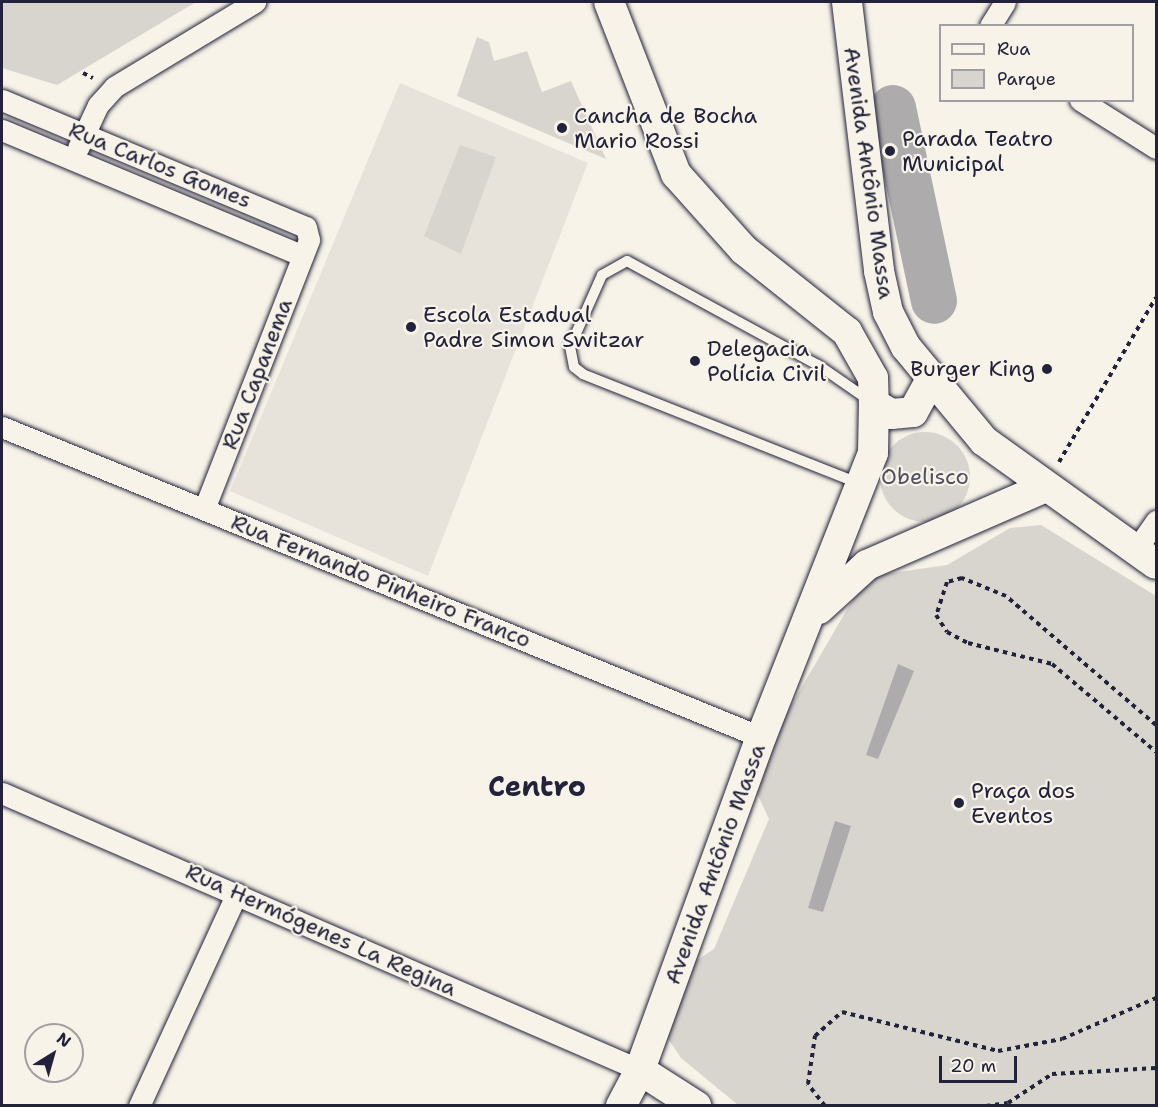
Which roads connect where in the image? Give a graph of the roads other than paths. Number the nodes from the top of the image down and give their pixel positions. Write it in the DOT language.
graph roads {
  1 [pos="255,2"];
  2 [pos="609,2"];
  3 [pos="847,2"];
  4 [pos="1005,2"];
  5 [pos="991,24"];
  6 [pos="2,100"];
  7 [pos="1083,102"];
  8 [pos="2,130"];
  9 [pos="83,134"];
  10 [pos="1156,148"];
  11 [pos="74,159"];
  12 [pos="306,248"];
  13 [pos="938,391"];
  14 [pos="874,404"];
  15 [pos="2,427"];
  16 [pos="861,484"];
  17 [pos="1043,488"];
  18 [pos="204,509"];
  19 [pos="1156,521"];
  20 [pos="1146,558"];
  21 [pos="807,621"];
  22 [pos="761,737"];
  23 [pos="2,793"];
  24 [pos="237,893"];
  25 [pos="640,1070"];
  26 [pos="139,1106"];
  27 [pos="621,1106"];
  28 [pos="696,1106"];
  1 -- 9 [label="street"];
  2 -- 14 [label="main road, Avenida Antônio Massa"];
  3 -- 13 [label="main road, Avenida Antônio Massa"];
  4 -- 5 [label="street"];
  6 -- 9 [label="street, Rua Carlos Gomes"];
  7 -- 10 [label="street"];
  8 -- 11 [label="street, Rua Carlos Gomes"];
  9 -- 11 [label="street"];
  9 -- 12 [label="street, Rua Carlos Gomes"];
  11 -- 12 [label="street, Rua Carlos Gomes"];
  12 -- 18 [label="street, Rua Capanema"];
  13 -- 14 [label="main road"];
  13 -- 17 [label="main road, Avenida Antônio Massa"];
  14 -- 16 [label="main road, Avenida Antônio Massa"];
  14 -- 16 [label="lane"];
  15 -- 18 [label="street, Rua Fernando Pinheiro Franco"];
  16 -- 21 [label="main road, Avenida Antônio Massa"];
  17 -- 20 [label="main road, Avenida Antônio Massa"];
  17 -- 21 [label="main road, Avenida Antônio Massa"];
  18 -- 22 [label="street, Rua Fernando Pinheiro Franco"];
  19 -- 20 [label="street"];
  21 -- 22 [label="main road, Avenida Antônio Massa"];
  22 -- 25 [label="main road, Avenida Antônio Massa"];
  23 -- 24 [label="street, Rua Hermógenes La Regina"];
  24 -- 25 [label="street, Rua Hermógenes La Regina"];
  24 -- 26 [label="street"];
  25 -- 27 [label="main road, Avenida Antônio Massa"];
  25 -- 28 [label="main road"];
}
